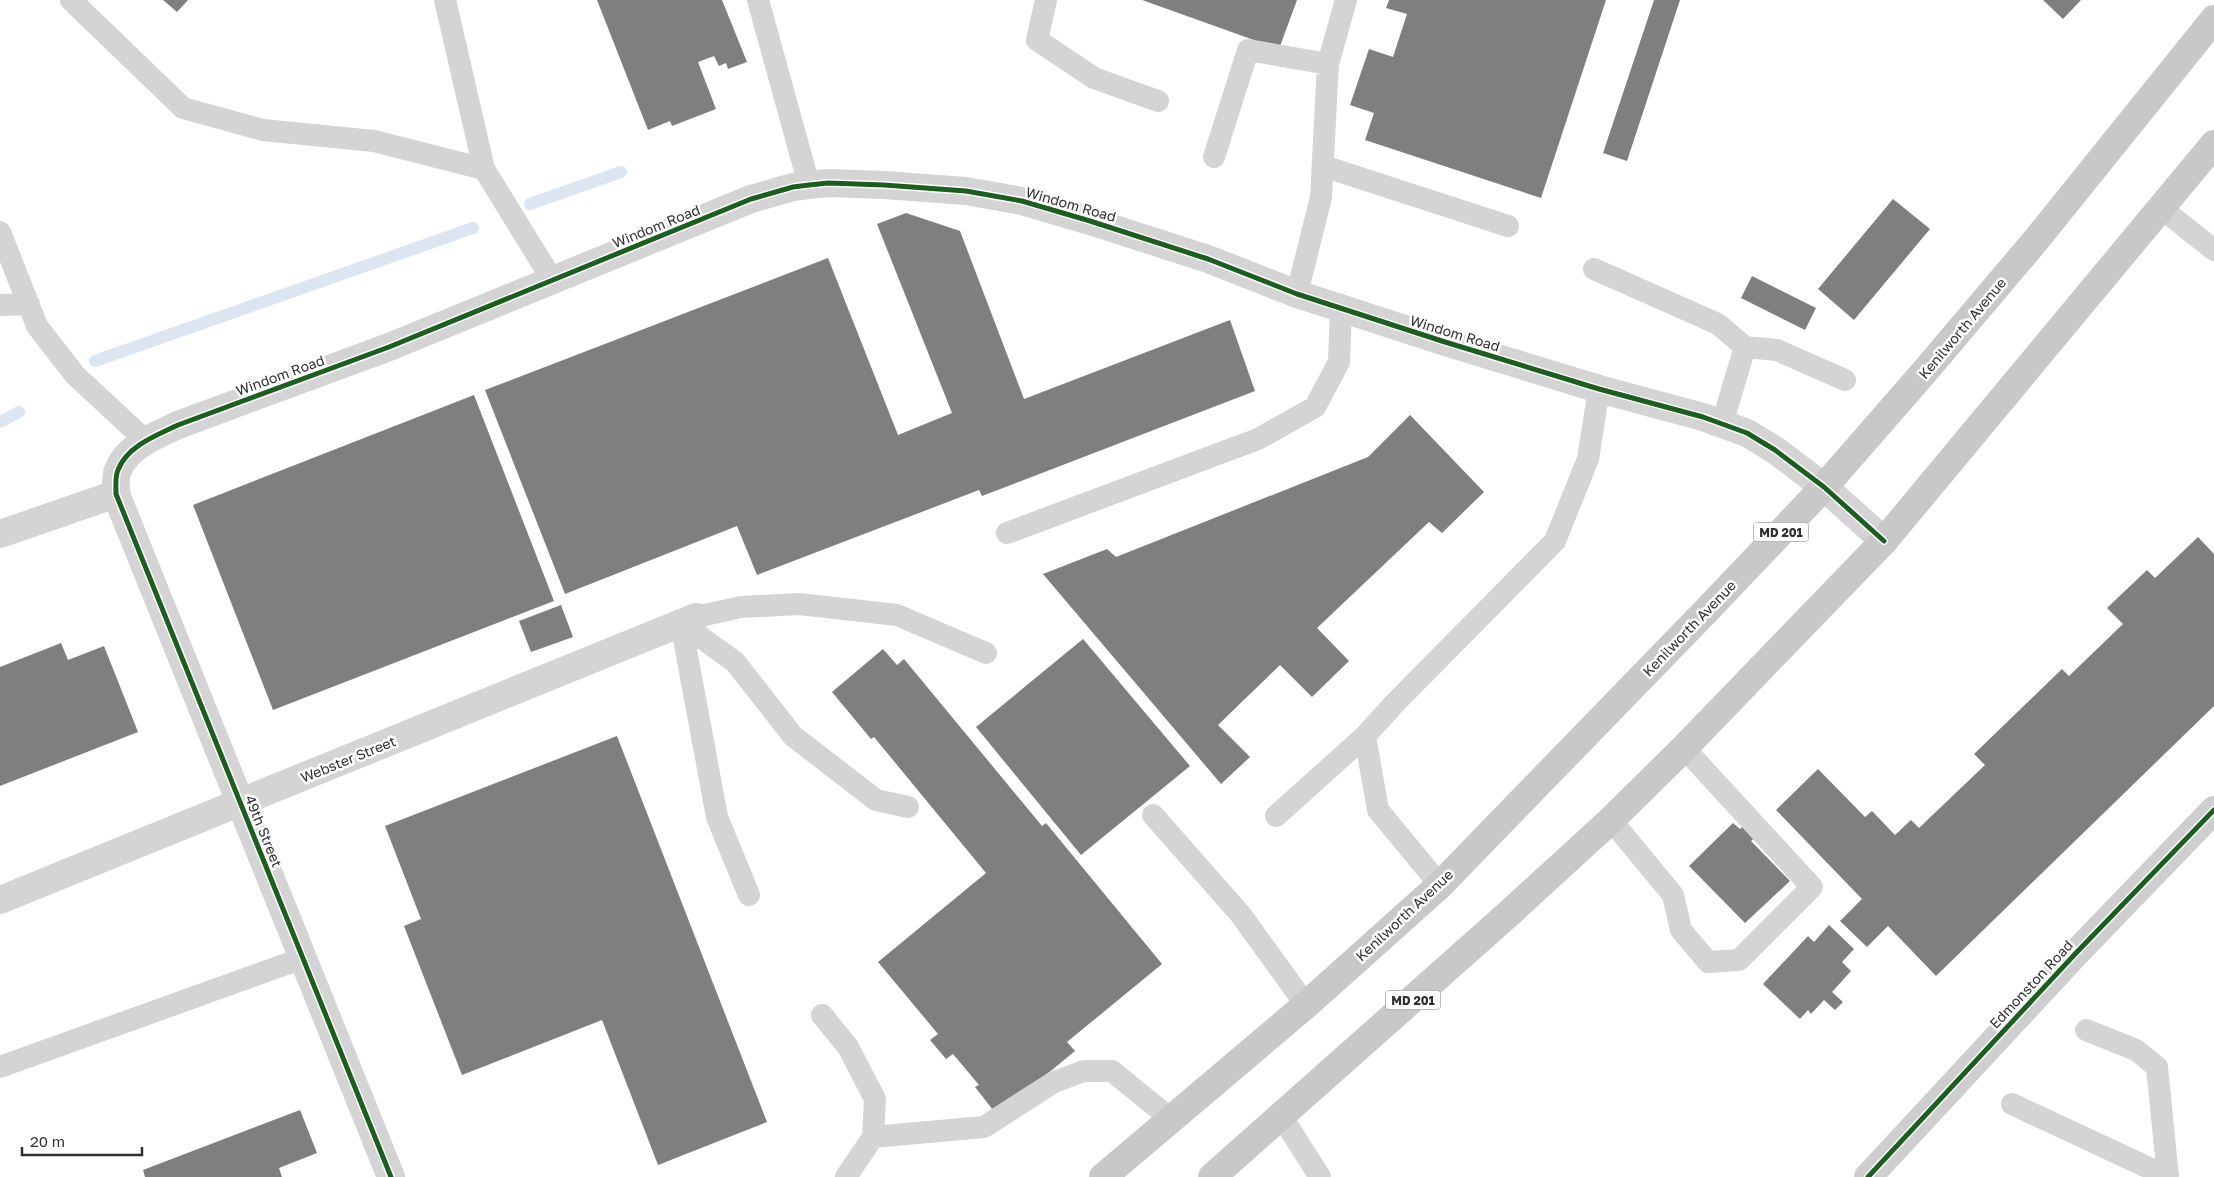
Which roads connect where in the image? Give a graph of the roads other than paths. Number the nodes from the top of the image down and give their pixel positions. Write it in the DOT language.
graph roads {
  1 [pos="71,0"];
  2 [pos="445,0"];
  3 [pos="758,0"];
  4 [pos="1046,0"];
  5 [pos="1346,0"];
  6 [pos="2214,19"];
  7 [pos="1328,64"];
  8 [pos="1158,102"];
  9 [pos="2214,144"];
  10 [pos="1214,157"];
  11 [pos="1323,166"];
  12 [pos="484,169"];
  13 [pos="809,185"];
  14 [pos="2161,208"];
  15 [pos="1508,226"];
  16 [pos="0,232"];
  17 [pos="2214,250"];
  18 [pos="1594,269"];
  19 [pos="553,281"];
  20 [pos="1297,294"];
  21 [pos="0,304"];
  22 [pos="29,304"];
  23 [pos="1341,308"];
  24 [pos="1745,347"];
  25 [pos="1845,380"];
  26 [pos="1598,389"];
  27 [pos="1722,424"];
  28 [pos="146,440"];
  29 [pos="1824,487"];
  30 [pos="116,494"];
  31 [pos="1007,533"];
  32 [pos="0,534"];
  33 [pos="1884,541"];
  34 [pos="688,620"];
  35 [pos="986,653"];
  36 [pos="1365,736"];
  37 [pos="1684,748"];
  38 [pos="240,803"];
  39 [pos="908,807"];
  40 [pos="2214,810"];
  41 [pos="1153,815"];
  42 [pos="1276,816"];
  43 [pos="1612,820"];
  44 [pos="1440,885"];
  45 [pos="749,895"];
  46 [pos="0,900"];
  47 [pos="303,958"];
  48 [pos="1306,1005"];
  49 [pos="822,1015"];
  50 [pos="2086,1030"];
  51 [pos="0,1066"];
  52 [pos="2012,1104"];
  53 [pos="1282,1117"];
  54 [pos="1171,1119"];
  55 [pos="873,1137"];
  56 [pos="391,1177"];
  57 [pos="846,1177"];
  58 [pos="1103,1177"];
  59 [pos="1212,1177"];
  60 [pos="1320,1177"];
  61 [pos="1868,1177"];
  62 [pos="2159,1177"];
  63 [pos="2168,1177"];
  1 -- 12 [label="lane"];
  2 -- 12 [label="lane"];
  3 -- 13 [label="lane"];
  4 -- 8 [label="lane"];
  5 -- 7 [label="lane"];
  6 -- 29 [label="main road, Kenilworth Avenue / MD 201"];
  7 -- 10 [label="lane"];
  7 -- 11 [label="lane"];
  9 -- 14 [label="main road, MD 201"];
  11 -- 15 [label="lane"];
  11 -- 20 [label="lane"];
  12 -- 19 [label="lane"];
  13 -- 19 [label="street, Windom Road"];
  13 -- 20 [label="street, Windom Road"];
  14 -- 17 [label="lane"];
  14 -- 33 [label="main road, MD 201"];
  16 -- 22 [label="lane"];
  18 -- 24 [label="lane"];
  19 -- 28 [label="street, Windom Road"];
  20 -- 23 [label="street, Windom Road"];
  21 -- 22 [label="lane"];
  22 -- 28 [label="lane"];
  23 -- 26 [label="street, Windom Road"];
  23 -- 31 [label="lane"];
  24 -- 25 [label="lane"];
  24 -- 27 [label="lane"];
  26 -- 27 [label="street, Windom Road"];
  26 -- 36 [label="lane"];
  27 -- 29 [label="street, Windom Road"];
  28 -- 30 [label="street, Windom Road"];
  29 -- 33 [label="street, Windom Road"];
  29 -- 44 [label="main road, Kenilworth Avenue / MD 201"];
  30 -- 32 [label="street"];
  30 -- 38 [label="street, 49th Street"];
  33 -- 37 [label="main road, MD 201"];
  34 -- 35 [label="lane"];
  34 -- 38 [label="street, Webster Street"];
  34 -- 39 [label="lane"];
  34 -- 45 [label="lane"];
  36 -- 42 [label="lane"];
  36 -- 44 [label="lane"];
  37 -- 43 [label="main road, MD 201"];
  37 -- 43 [label="lane"];
  38 -- 46 [label="street, Webster Street"];
  38 -- 47 [label="street, 49th Street"];
  40 -- 61 [label="street, Edmonston Road"];
  41 -- 48 [label="lane"];
  43 -- 53 [label="main road, MD 201"];
  44 -- 48 [label="main road, Kenilworth Avenue / MD 201"];
  47 -- 51 [label="lane"];
  47 -- 56 [label="street, 49th Street"];
  48 -- 54 [label="main road, Kenilworth Avenue / MD 201"];
  49 -- 55 [label="lane"];
  50 -- 63 [label="lane"];
  52 -- 62 [label="lane"];
  53 -- 59 [label="main road, MD 201"];
  53 -- 60 [label="lane"];
  54 -- 55 [label="lane"];
  54 -- 58 [label="main road, Kenilworth Avenue / MD 201"];
  55 -- 57 [label="lane"];
}
